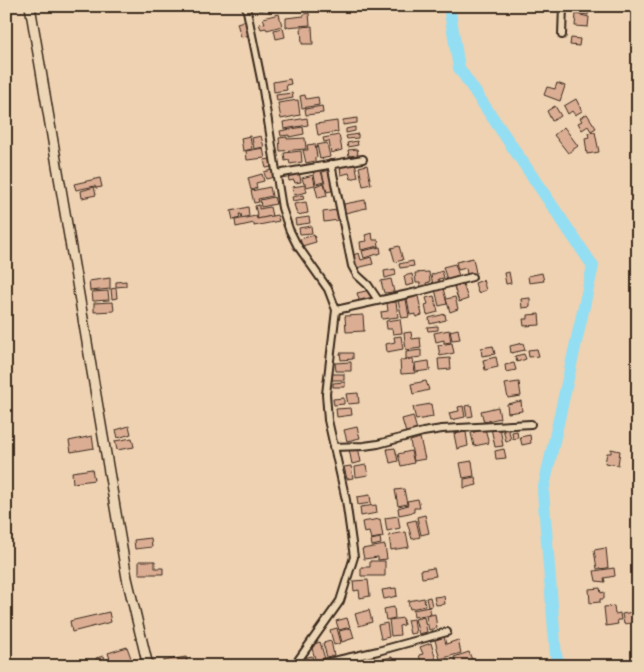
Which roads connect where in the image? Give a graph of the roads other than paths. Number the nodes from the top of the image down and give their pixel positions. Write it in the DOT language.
graph roads {
  1 [pos="30,6"];
  2 [pos="246,6"];
  3 [pos="563,6"];
  4 [pos="562,35"];
  5 [pos="363,159"];
  6 [pos="332,164"];
  7 [pos="276,174"];
  8 [pos="472,277"];
  9 [pos="378,300"];
  10 [pos="336,310"];
  11 [pos="531,424"];
  12 [pos="333,447"];
  13 [pos="447,632"];
  14 [pos="638,663"];
  15 [pos="148,666"];
  16 [pos="294,666"];
  17 [pos="311,666"];
  18 [pos="623,666"];
  1 -- 15 [label="street"];
  2 -- 7 [label="street"];
  3 -- 4 [label="street"];
  5 -- 6 [label="street"];
  6 -- 7 [label="street"];
  6 -- 9 [label="street"];
  7 -- 10 [label="street"];
  8 -- 9 [label="street"];
  9 -- 10 [label="street"];
  10 -- 12 [label="street"];
  11 -- 12 [label="street"];
  12 -- 16 [label="street"];
  13 -- 17 [label="street"];
  14 -- 18 [label="street"];
}
